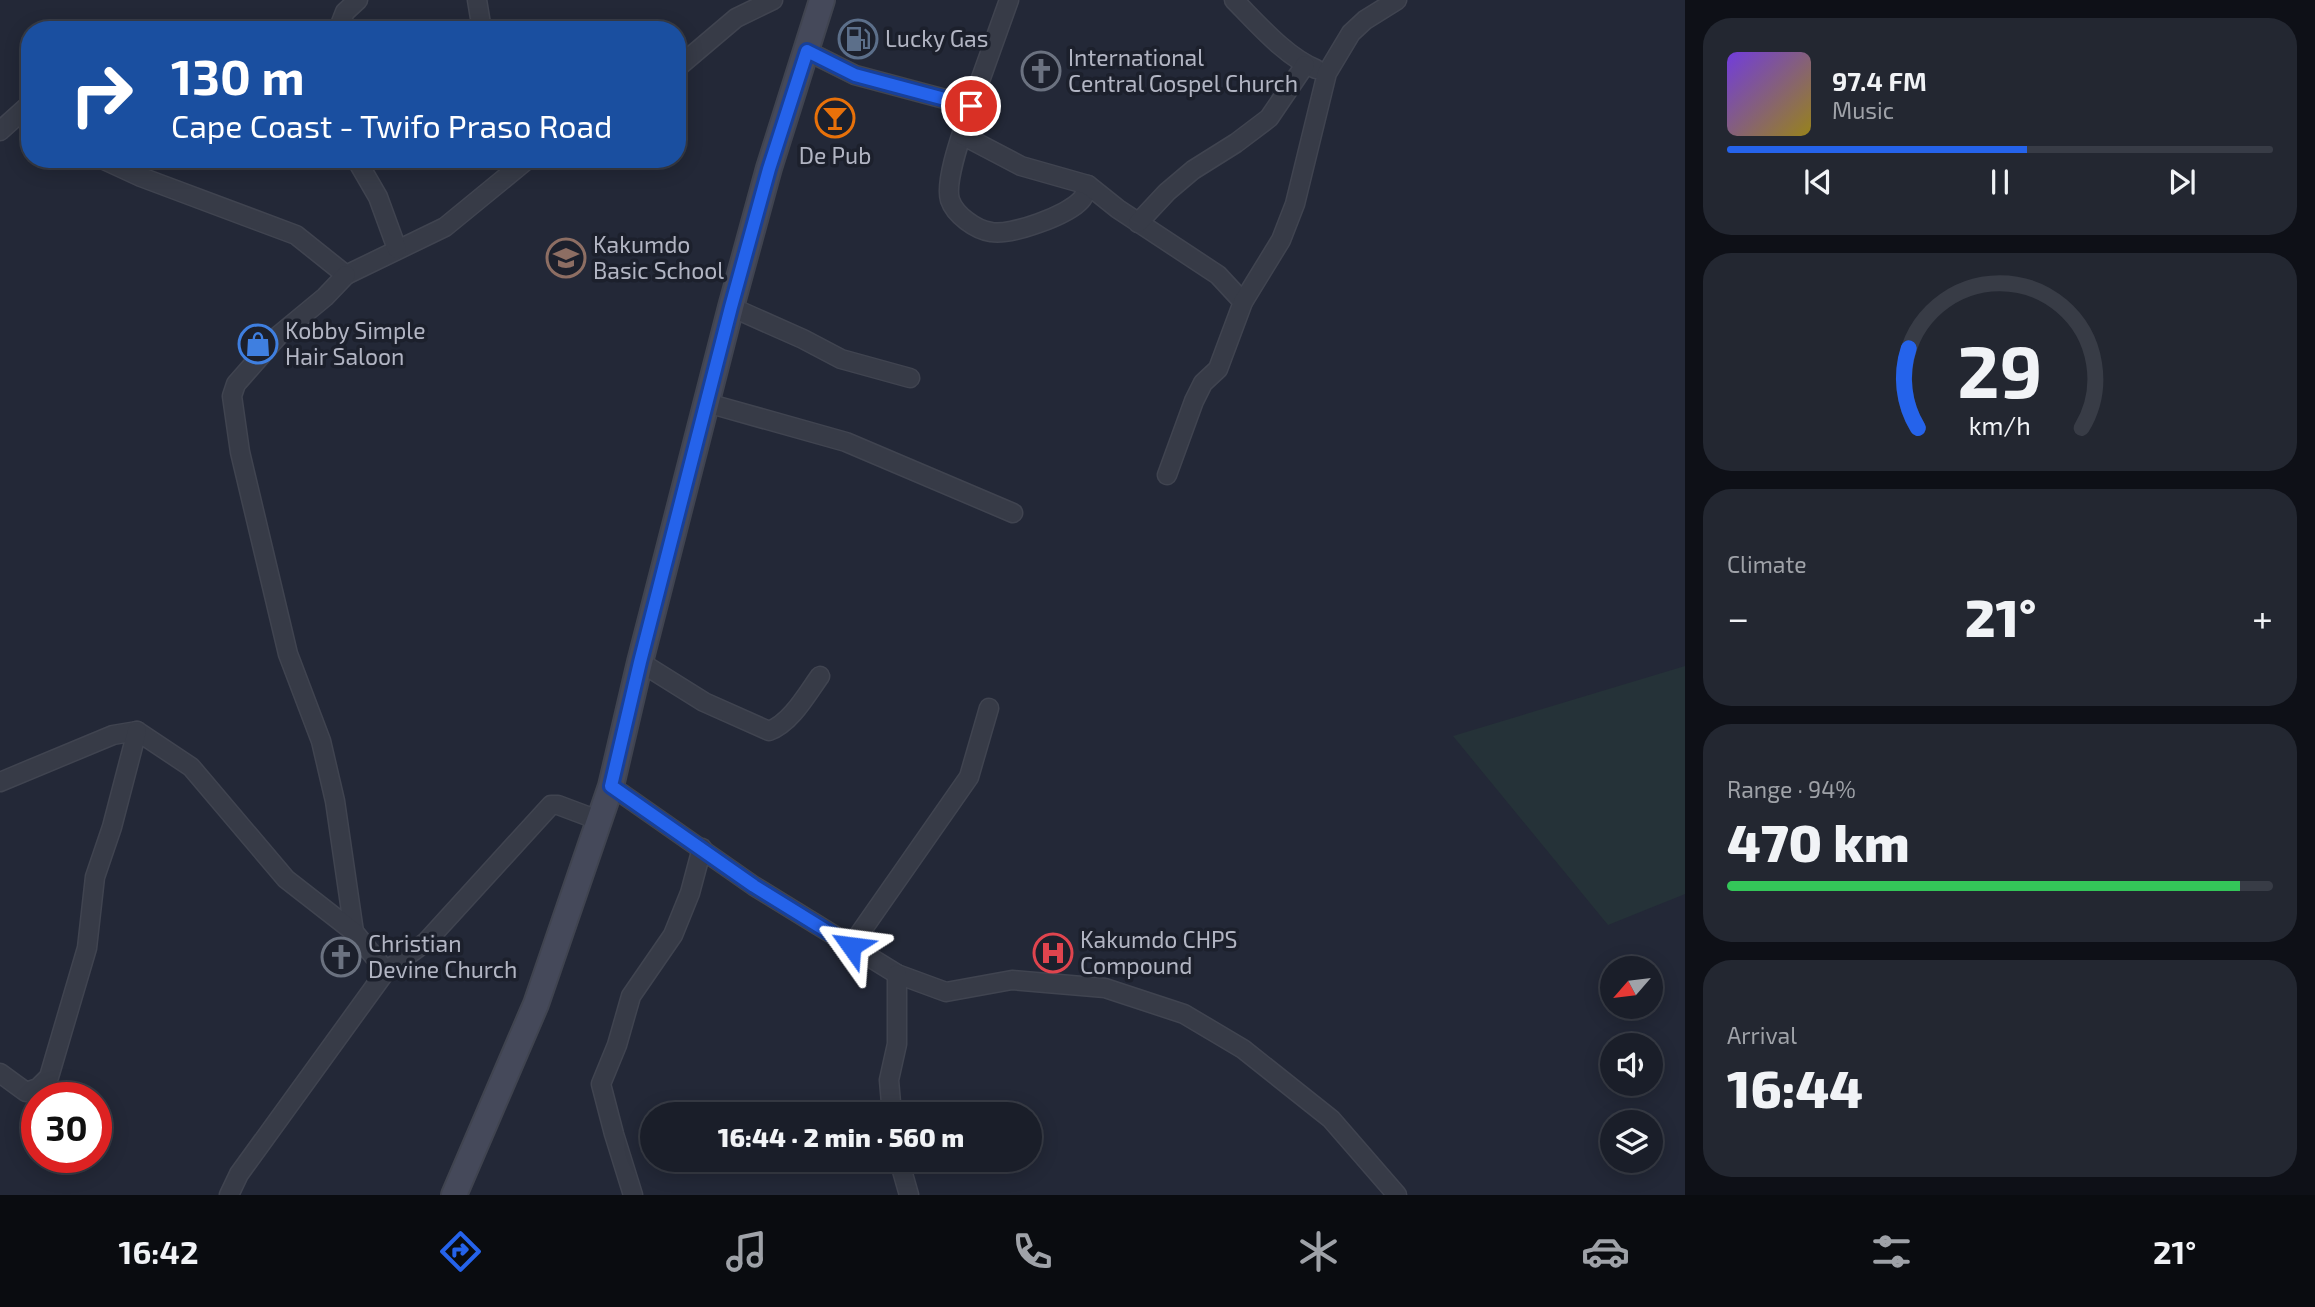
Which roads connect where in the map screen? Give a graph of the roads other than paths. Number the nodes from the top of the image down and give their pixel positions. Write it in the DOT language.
graph roads {
  1 [pos="358,0"];
  2 [pos="477,0"];
  3 [pos="773,0"];
  4 [pos="822,0"];
  5 [pos="1009,0"];
  6 [pos="1234,0"];
  7 [pos="1397,0"];
  8 [pos="342,21"];
  9 [pos="480,21"];
  10 [pos="807,51"];
  11 [pos="686,60"];
  12 [pos="1305,65"];
  13 [pos="1327,73"];
  14 [pos="971,106"];
  15 [pos="21,112"];
  16 [pos="0,131"];
  17 [pos="962,135"];
  18 [pos="122,168"];
  19 [pos="361,168"];
  20 [pos="516,168"];
  21 [pos="1088,185"];
  22 [pos="1138,223"];
  23 [pos="397,249"];
  24 [pos="346,275"];
  25 [pos="1243,302"];
  26 [pos="731,307"];
  27 [pos="909,378"];
  28 [pos="707,403"];
  29 [pos="1167,475"];
  30 [pos="1013,513"];
  31 [pos="640,662"];
  32 [pos="820,676"];
  33 [pos="989,708"];
  34 [pos="137,731"];
  35 [pos="0,782"];
  36 [pos="611,786"];
  37 [pos="598,820"];
  38 [pos="702,848"];
  39 [pos="354,932"];
  40 [pos="851,946"];
  41 [pos="386,971"];
  42 [pos="897,974"];
  43 [pos="0,1073"];
  44 [pos="891,1102"];
  45 [pos="902,1172"];
  46 [pos="229,1195"];
  47 [pos="454,1195"];
  48 [pos="632,1195"];
  49 [pos="909,1195"];
  50 [pos="1397,1195"];
  1 -- 8 [label="street"];
  2 -- 9 [label="street"];
  3 -- 11 [label="street"];
  4 -- 10 [label="main road"];
  5 -- 14 [label="street"];
  6 -- 12 [label="street"];
  7 -- 13 [label="street"];
  10 -- 14 [label="street"];
  10 -- 26 [label="main road"];
  12 -- 13 [label="street"];
  12 -- 22 [label="street"];
  13 -- 25 [label="street"];
  14 -- 17 [label="street"];
  15 -- 16 [label="street"];
  17 -- 21 [label="street"];
  17 -- 21 [label="street"];
  18 -- 24 [label="street"];
  19 -- 23 [label="street"];
  20 -- 23 [label="street"];
  21 -- 22 [label="street"];
  22 -- 25 [label="street"];
  23 -- 24 [label="street"];
  24 -- 39 [label="street"];
  25 -- 29 [label="street"];
  26 -- 27 [label="street"];
  26 -- 28 [label="main road"];
  28 -- 30 [label="street"];
  28 -- 31 [label="main road"];
  31 -- 32 [label="street"];
  31 -- 36 [label="main road"];
  33 -- 40 [label="street"];
  34 -- 35 [label="street"];
  34 -- 39 [label="street"];
  34 -- 43 [label="street"];
  36 -- 37 [label="main road"];
  36 -- 38 [label="street"];
  37 -- 41 [label="street"];
  37 -- 47 [label="main road"];
  38 -- 40 [label="street"];
  38 -- 48 [label="street"];
  39 -- 41 [label="street"];
  40 -- 42 [label="street"];
  41 -- 46 [label="street"];
  42 -- 44 [label="street"];
  42 -- 50 [label="street"];
  45 -- 49 [label="street"];
}
